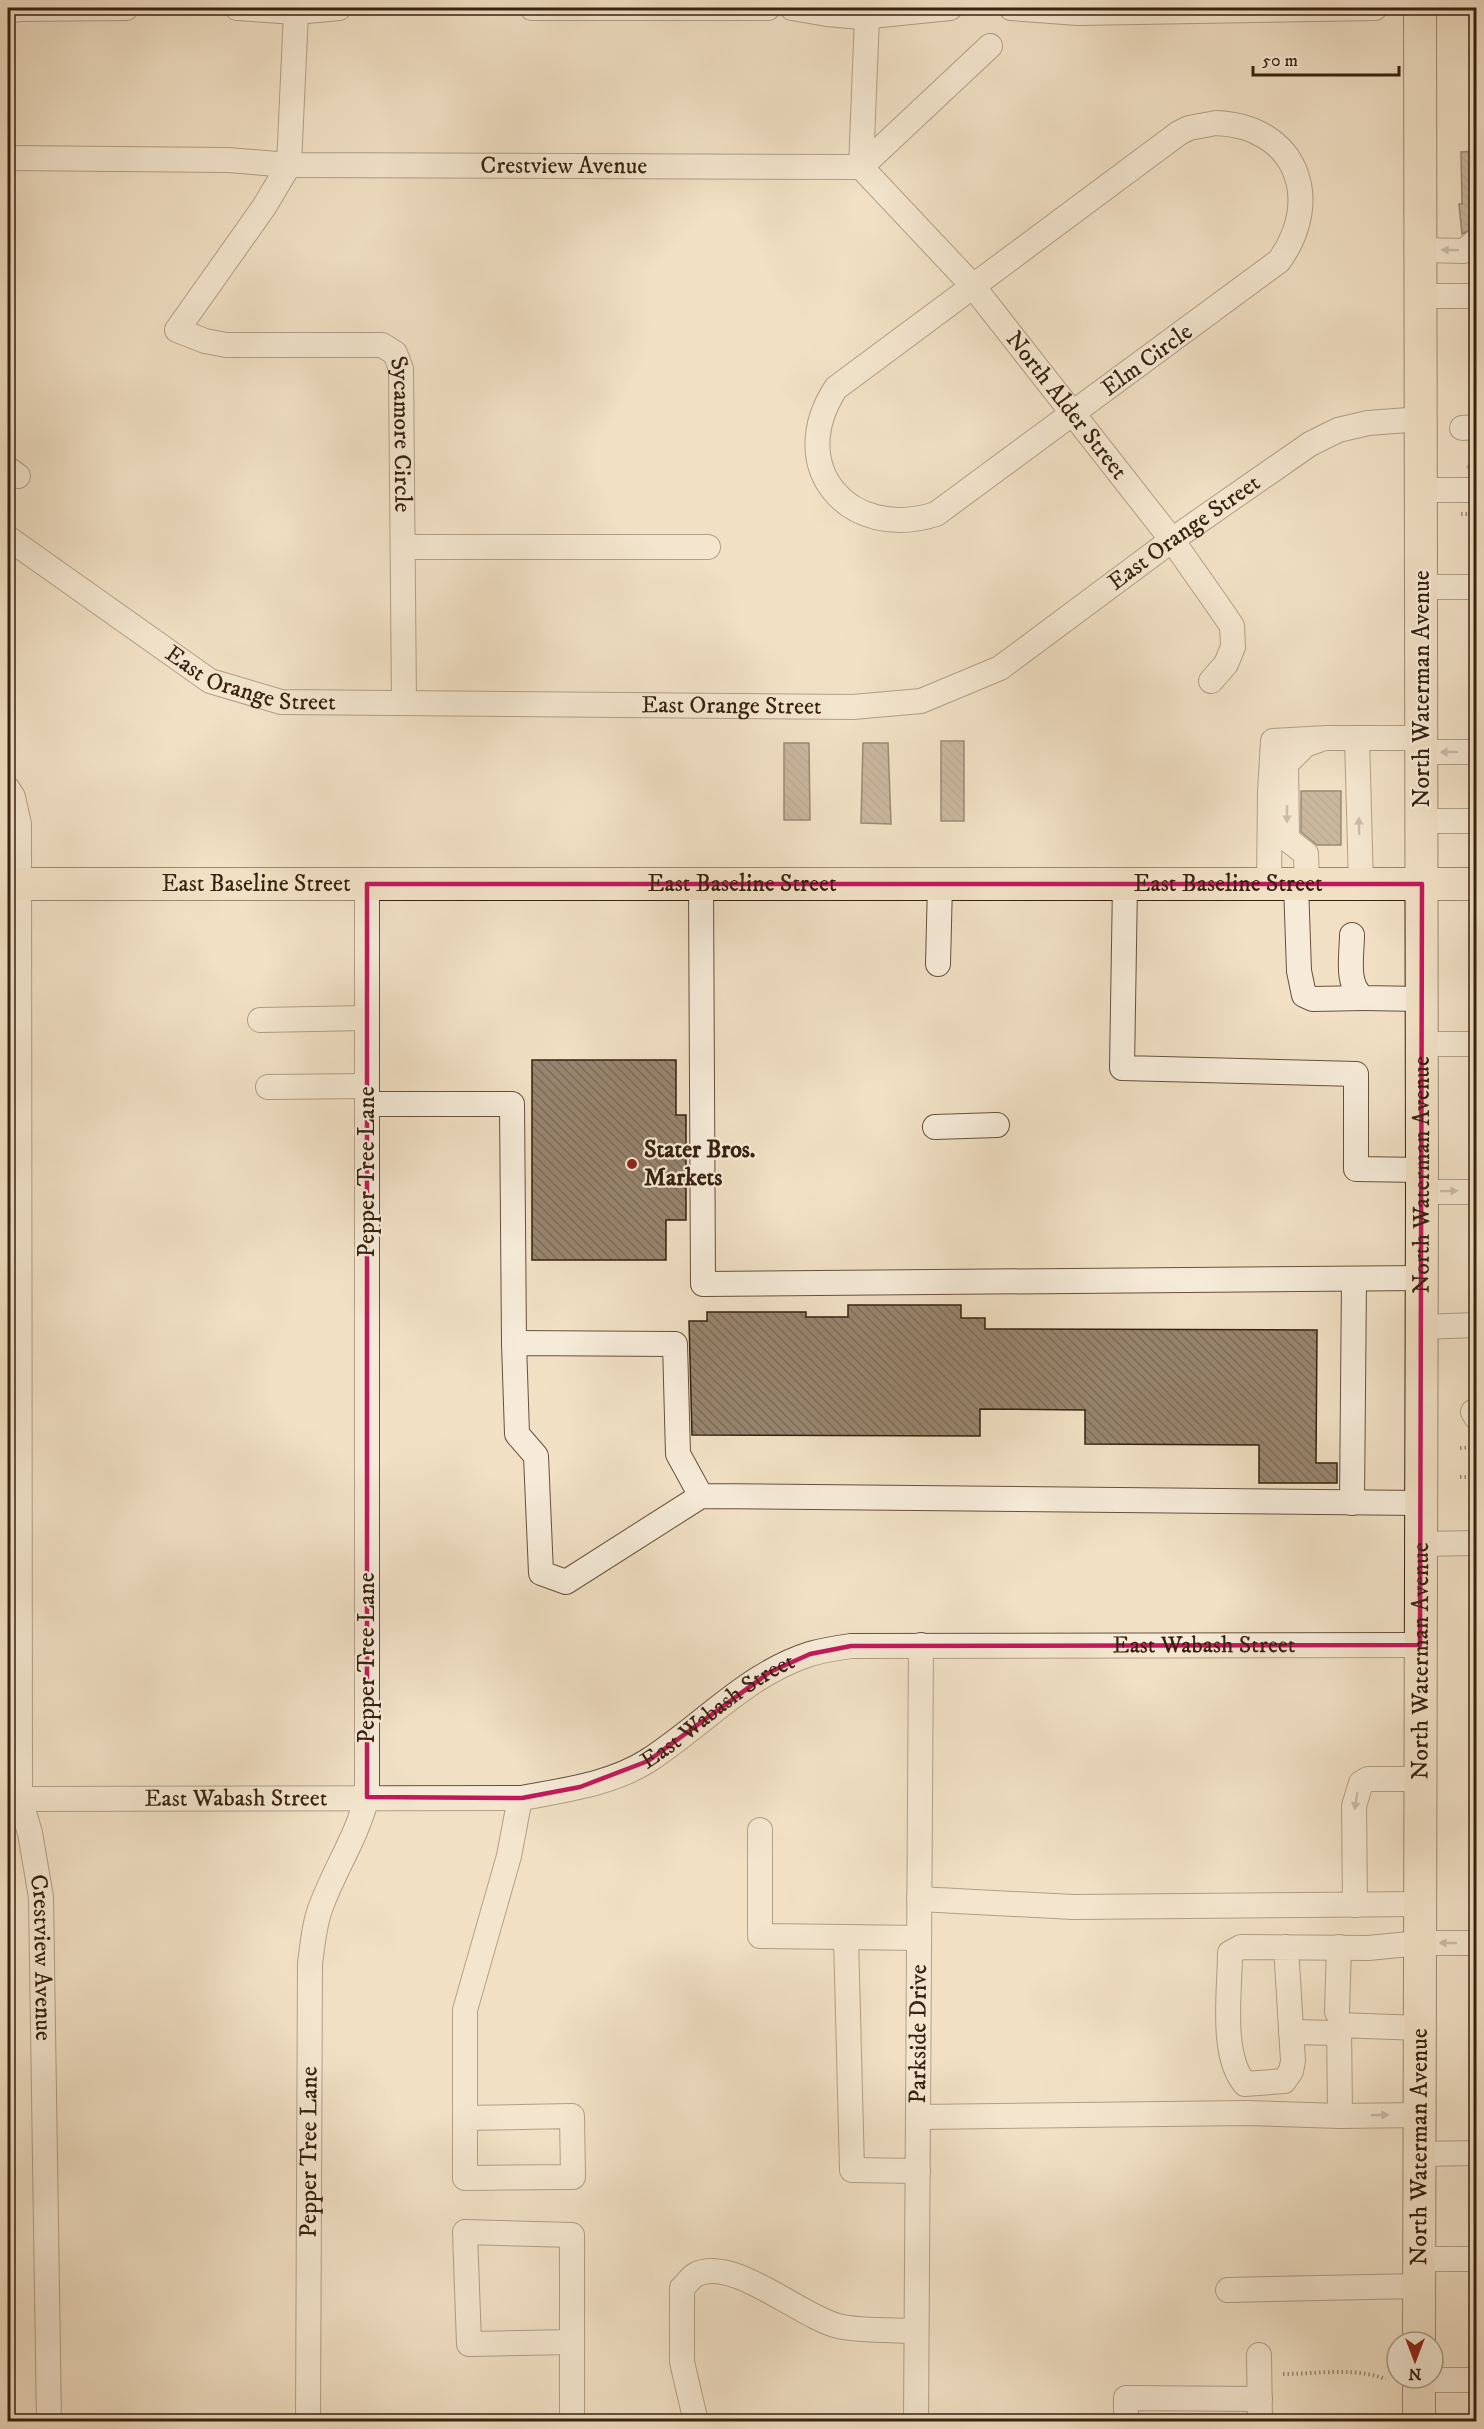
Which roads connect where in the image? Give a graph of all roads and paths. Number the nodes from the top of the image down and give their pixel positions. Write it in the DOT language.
graph roads {
  1 [pos="126,8"];
  2 [pos="237,8"];
  3 [pos="339,8"];
  4 [pos="532,8"];
  5 [pos="691,8"];
  6 [pos="768,8"];
  7 [pos="792,8"];
  8 [pos="950,8"];
  9 [pos="1011,8"];
  10 [pos="1362,8"];
  11 [pos="1420,8"];
  12 [pos="16,9"];
  13 [pos="1249,9"];
  14 [pos="296,12"];
  15 [pos="867,17"];
  16 [pos="990,46"];
  17 [pos="8,158"];
  18 [pos="290,165"];
  19 [pos="861,167"];
  20 [pos="1476,241"];
  21 [pos="1421,250"];
  22 [pos="972,285"];
  23 [pos="1421,296"];
  24 [pos="1476,296"];
  25 [pos="1073,413"];
  26 [pos="1421,419"];
  27 [pos="1421,490"];
  28 [pos="1476,490"];
  29 [pos="1461,514"];
  30 [pos="1476,514"];
  31 [pos="1172,540"];
  32 [pos="403,547"];
  33 [pos="708,547"];
  34 [pos="11,549"];
  35 [pos="1422,587"];
  36 [pos="1476,587"];
  37 [pos="1219,673"];
  38 [pos="404,703"];
  39 [pos="1328,738"];
  40 [pos="1357,738"];
  41 [pos="1422,745"];
  42 [pos="1476,752"];
  43 [pos="8,789"];
  44 [pos="1423,821"];
  45 [pos="1476,821"];
  46 [pos="13,884"];
  47 [pos="367,884"];
  48 [pos="701,884"];
  49 [pos="940,884"];
  50 [pos="1125,884"];
  51 [pos="1290,884"];
  52 [pos="1361,884"];
  53 [pos="1422,884"];
  54 [pos="1476,884"];
  55 [pos="1352,936"];
  56 [pos="938,964"];
  57 [pos="1364,998"];
  58 [pos="1421,999"];
  59 [pos="367,1018"];
  60 [pos="260,1020"];
  61 [pos="1420,1044"];
  62 [pos="1476,1044"];
  63 [pos="14,1045"];
  64 [pos="268,1087"];
  65 [pos="367,1095"];
  66 [pos="997,1125"];
  67 [pos="935,1126"];
  68 [pos="1422,1181"];
  69 [pos="1476,1191"];
  70 [pos="1422,1278"];
  71 [pos="1354,1279"];
  72 [pos="1476,1325"];
  73 [pos="1421,1327"];
  74 [pos="514,1343"];
  75 [pos="1476,1447"];
  76 [pos="1460,1448"];
  77 [pos="1460,1477"];
  78 [pos="1476,1477"];
  79 [pos="701,1496"];
  80 [pos="1352,1503"];
  81 [pos="1421,1503"];
  82 [pos="1476,1543"];
  83 [pos="1421,1544"];
  84 [pos="921,1645"];
  85 [pos="1420,1645"];
  86 [pos="1420,1779"];
  87 [pos="367,1797"];
  88 [pos="520,1798"];
  89 [pos="20,1799"];
  90 [pos="760,1830"];
  91 [pos="919,1899"];
  92 [pos="1420,1904"];
  93 [pos="1355,1905"];
  94 [pos="846,1937"];
  95 [pos="919,1938"];
  96 [pos="1420,1943"];
  97 [pos="1476,1944"];
  98 [pos="1286,1947"];
  99 [pos="1339,1947"];
  100 [pos="1338,2023"];
  101 [pos="1420,2028"];
  102 [pos="1291,2032"];
  103 [pos="1419,2115"];
  104 [pos="1340,2116"];
  105 [pos="918,2117"];
  106 [pos="465,2118"];
  107 [pos="1476,2153"];
  108 [pos="1419,2154"];
  109 [pos="918,2171"];
  110 [pos="1476,2259"];
  111 [pos="1419,2273"];
  112 [pos="1228,2290"];
  113 [pos="1419,2330"];
  114 [pos="916,2331"];
  115 [pos="571,2342"];
  116 [pos="1259,2355"];
  117 [pos="1283,2374"];
  118 [pos="1385,2379"];
  119 [pos="1445,2379"];
  120 [pos="1476,2380"];
  121 [pos="1419,2390"];
  122 [pos="1260,2410"];
  123 [pos="49,2421"];
  124 [pos="308,2421"];
  125 [pos="572,2421"];
  126 [pos="696,2421"];
  127 [pos="916,2421"];
  128 [pos="1126,2421"];
  129 [pos="1419,2421"];
  1 -- 12 [label="street"];
  2 -- 14 [label="street"];
  3 -- 14 [label="street"];
  4 -- 5 [label="street"];
  5 -- 6 [label="street"];
  7 -- 15 [label="street"];
  8 -- 15 [label="street"];
  9 -- 13 [label="street"];
  10 -- 13 [label="street"];
  11 -- 21 [label="main road, North Waterman Avenue"];
  14 -- 18 [label="street"];
  15 -- 19 [label="street"];
  16 -- 19 [label="street"];
  17 -- 18 [label="street"];
  18 -- 19 [label="street, Crestview Avenue"];
  18 -- 32 [label="street, Sycamore Circle"];
  19 -- 22 [label="street, North Alder Street"];
  20 -- 21 [label="street, one-way"];
  21 -- 23 [label="main road, North Waterman Avenue"];
  22 -- 25 [label="street, North Alder Street"];
  22 -- 25 [label="street, Elm Circle"];
  22 -- 25 [label="street, Elm Circle"];
  23 -- 24 [label="street"];
  23 -- 26 [label="main road, North Waterman Avenue"];
  25 -- 31 [label="street, North Alder Street"];
  26 -- 27 [label="main road, North Waterman Avenue"];
  26 -- 31 [label="street, East Orange Street"];
  27 -- 28 [label="street"];
  27 -- 35 [label="main road, North Waterman Avenue"];
  29 -- 30 [label="path"];
  31 -- 37 [label="street, North Alder Street"];
  31 -- 38 [label="street, East Orange Street"];
  32 -- 33 [label="street"];
  32 -- 38 [label="street, Sycamore Circle"];
  34 -- 38 [label="street, East Orange Street"];
  35 -- 36 [label="street"];
  35 -- 41 [label="main road, North Waterman Avenue"];
  39 -- 40 [label="street"];
  39 -- 51 [label="street, one-way"];
  39 -- 51 [label="street"];
  40 -- 41 [label="street"];
  52 -- 40 [label="street, one-way"];
  42 -- 41 [label="street, one-way"];
  41 -- 44 [label="main road, North Waterman Avenue"];
  43 -- 46 [label="street, Crestview Avenue"];
  44 -- 45 [label="street"];
  44 -- 53 [label="main road, North Waterman Avenue"];
  46 -- 47 [label="main road, East Baseline Street"];
  46 -- 63 [label="street, Crestview Avenue"];
  47 -- 48 [label="main road, East Baseline Street"];
  47 -- 59 [label="street, Pepper Tree Lane"];
  48 -- 49 [label="main road, East Baseline Street"];
  48 -- 71 [label="street"];
  49 -- 50 [label="main road, East Baseline Street"];
  49 -- 56 [label="street"];
  50 -- 51 [label="main road, East Baseline Street"];
  50 -- 68 [label="street"];
  51 -- 52 [label="main road, East Baseline Street"];
  51 -- 57 [label="street"];
  52 -- 53 [label="main road, East Baseline Street"];
  53 -- 54 [label="main road, East Baseline Street"];
  53 -- 58 [label="main road, North Waterman Avenue"];
  55 -- 57 [label="street"];
  57 -- 58 [label="street"];
  58 -- 61 [label="main road, North Waterman Avenue"];
  59 -- 60 [label="street"];
  59 -- 65 [label="street, Pepper Tree Lane"];
  61 -- 62 [label="street"];
  61 -- 68 [label="main road, North Waterman Avenue"];
  63 -- 89 [label="street, Crestview Avenue"];
  64 -- 65 [label="street"];
  65 -- 74 [label="street"];
  65 -- 87 [label="street, Pepper Tree Lane"];
  66 -- 67 [label="street"];
  68 -- 69 [label="street, one-way"];
  68 -- 70 [label="main road, North Waterman Avenue"];
  70 -- 71 [label="street"];
  70 -- 73 [label="main road, North Waterman Avenue"];
  71 -- 80 [label="street"];
  72 -- 73 [label="street"];
  73 -- 81 [label="main road, North Waterman Avenue"];
  74 -- 79 [label="street"];
  74 -- 79 [label="street"];
  75 -- 76 [label="path"];
  77 -- 78 [label="path"];
  79 -- 80 [label="street"];
  80 -- 81 [label="street"];
  81 -- 83 [label="main road, North Waterman Avenue"];
  82 -- 83 [label="street"];
  83 -- 85 [label="main road, North Waterman Avenue"];
  84 -- 85 [label="street, East Wabash Street"];
  84 -- 88 [label="street, East Wabash Street"];
  84 -- 91 [label="street, Parkside Drive"];
  85 -- 86 [label="main road, North Waterman Avenue"];
  86 -- 92 [label="main road, North Waterman Avenue"];
  86 -- 93 [label="street, one-way"];
  87 -- 88 [label="street, East Wabash Street"];
  87 -- 89 [label="street, East Wabash Street"];
  87 -- 124 [label="street, Pepper Tree Lane"];
  88 -- 106 [label="street"];
  89 -- 123 [label="street, Crestview Avenue"];
  90 -- 94 [label="street"];
  91 -- 93 [label="street"];
  91 -- 95 [label="street, Parkside Drive"];
  92 -- 93 [label="street"];
  92 -- 96 [label="main road, North Waterman Avenue"];
  94 -- 95 [label="street"];
  94 -- 109 [label="street"];
  95 -- 105 [label="street, Parkside Drive"];
  97 -- 96 [label="street, one-way"];
  96 -- 99 [label="street"];
  96 -- 101 [label="main road, North Waterman Avenue"];
  98 -- 99 [label="street"];
  98 -- 102 [label="street"];
  98 -- 102 [label="street"];
  99 -- 100 [label="street"];
  100 -- 101 [label="street"];
  100 -- 102 [label="street"];
  100 -- 104 [label="street"];
  101 -- 103 [label="main road, North Waterman Avenue"];
  104 -- 103 [label="street, one-way"];
  103 -- 108 [label="main road, North Waterman Avenue"];
  104 -- 105 [label="street"];
  105 -- 109 [label="street, Parkside Drive"];
  106 -- 106 [label="street"];
  107 -- 108 [label="street"];
  108 -- 111 [label="main road, North Waterman Avenue"];
  109 -- 114 [label="street, Parkside Drive"];
  110 -- 111 [label="street"];
  111 -- 112 [label="street"];
  111 -- 113 [label="main road, North Waterman Avenue"];
  114 -- 126 [label="street"];
  114 -- 127 [label="street, Parkside Drive"];
  115 -- 115 [label="street"];
  115 -- 125 [label="street"];
  116 -- 122 [label="street"];
  117 -- 118 [label="path"];
  119 -- 120 [label="street"];
  121 -- 129 [label="main road"];
  122 -- 128 [label="street"];
}
